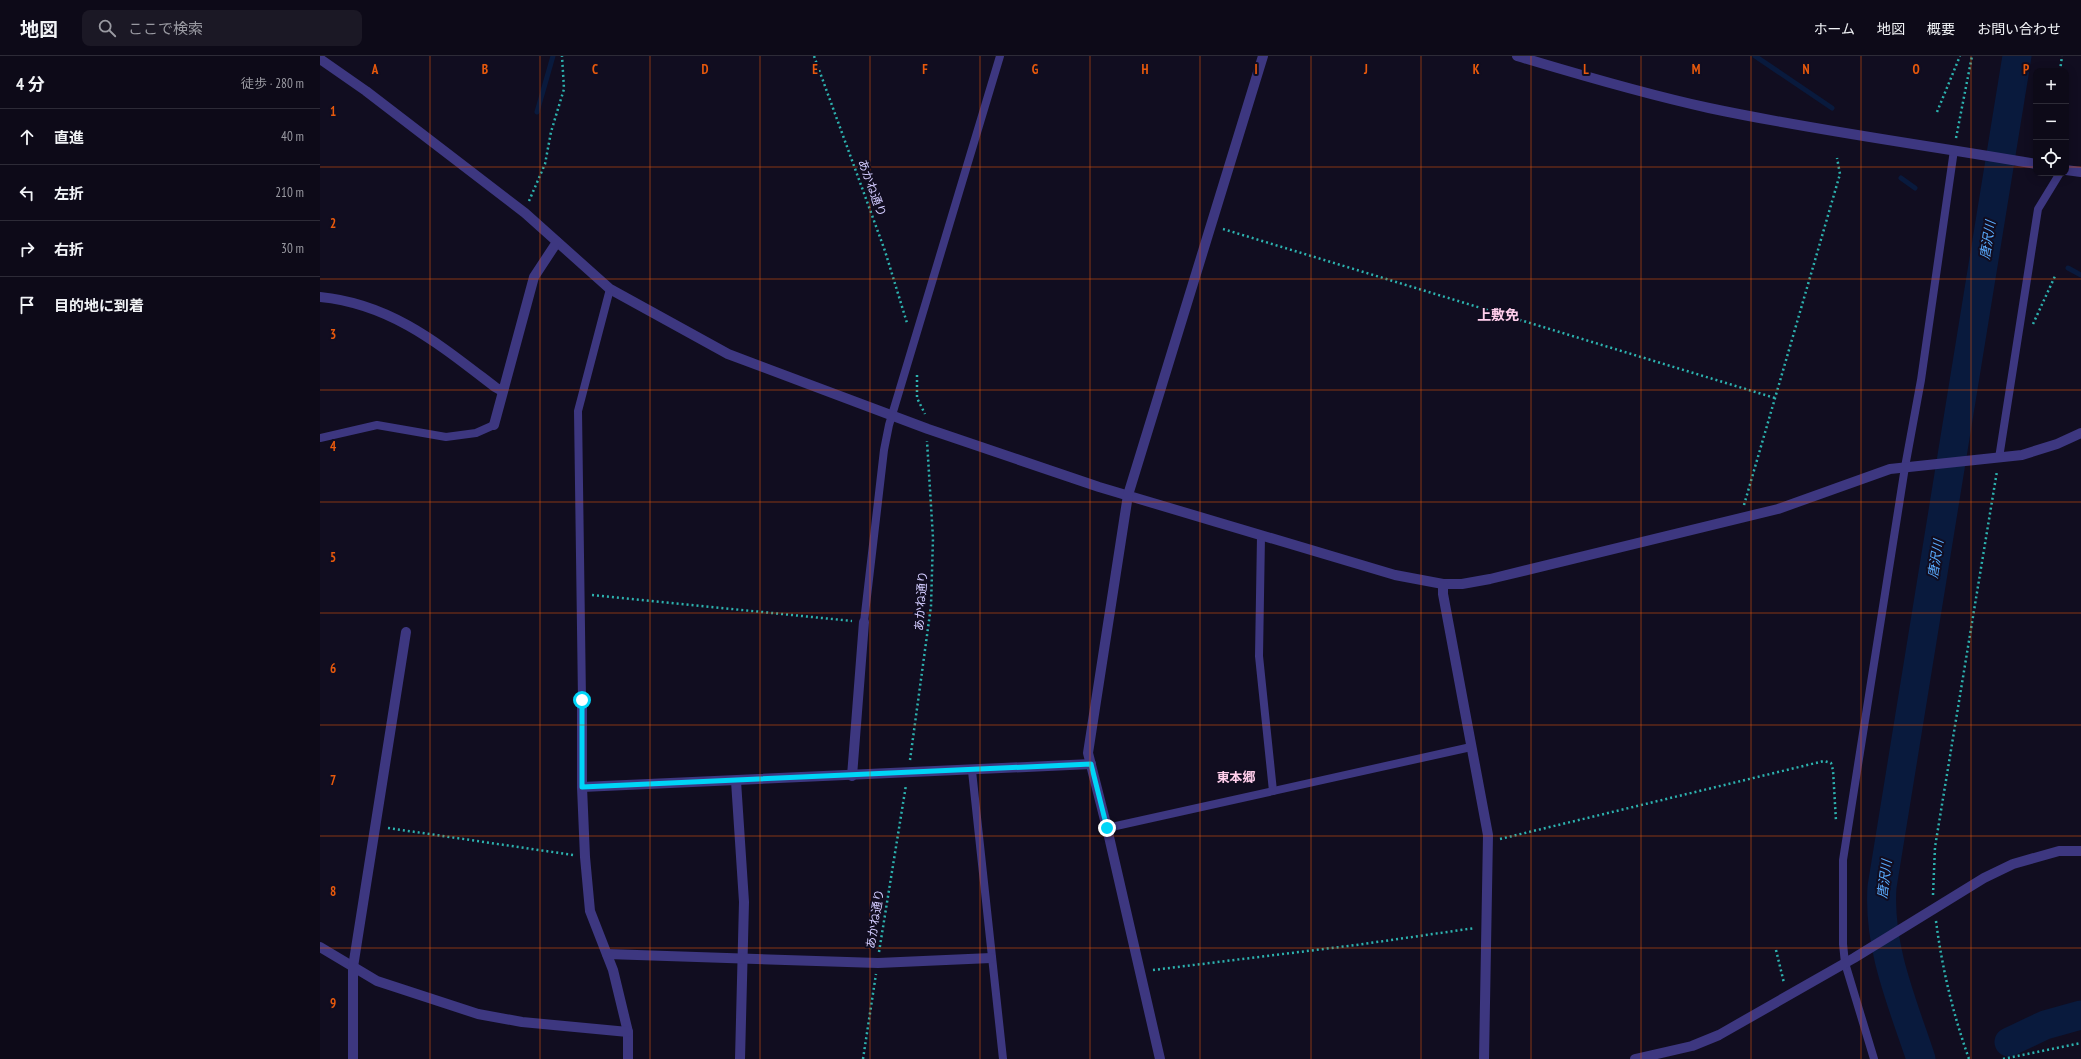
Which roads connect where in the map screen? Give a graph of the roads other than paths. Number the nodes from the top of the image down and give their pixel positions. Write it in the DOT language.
graph roads {
  1 [pos="1000,56"];
  2 [pos="1263,56"];
  3 [pos="1517,56"];
  4 [pos="320,59"];
  5 [pos="1957,151"];
  6 [pos="2033,164"];
  7 [pos="2069,170"];
  8 [pos="2081,172"];
  9 [pos="2058,176"];
  10 [pos="557,242"];
  11 [pos="610,289"];
  12 [pos="320,298"];
  13 [pos="502,391"];
  14 [pos="892,416"];
  15 [pos="494,425"];
  16 [pos="2081,433"];
  17 [pos="320,438"];
  18 [pos="1995,458"];
  19 [pos="1910,467"];
  20 [pos="1128,495"];
  21 [pos="1262,536"];
  22 [pos="1443,584"];
  23 [pos="864,622"];
  24 [pos="406,632"];
  25 [pos="582,700"];
  26 [pos="1472,747"];
  27 [pos="1091,764"];
  28 [pos="972,771"];
  29 [pos="852,776"];
  30 [pos="736,781"];
  31 [pos="582,787"];
  32 [pos="1273,791"];
  33 [pos="1107,828"];
  34 [pos="2081,851"];
  35 [pos="320,947"];
  36 [pos="607,954"];
  37 [pos="744,958"];
  38 [pos="991,958"];
  39 [pos="1849,960"];
  40 [pos="353,967"];
  41 [pos="628,1032"];
  42 [pos="353,1059"];
  43 [pos="628,1059"];
  44 [pos="740,1059"];
  45 [pos="1003,1059"];
  46 [pos="1160,1059"];
  47 [pos="1484,1059"];
  48 [pos="1635,1059"];
  49 [pos="1874,1059"];
  1 -- 14 [label="lane"];
  2 -- 20 [label="street"];
  3 -- 5 [label="street"];
  4 -- 10 [label="street"];
  5 -- 6 [label="street"];
  5 -- 19 [label="lane"];
  7 -- 8 [label="street"];
  9 -- 18 [label="lane"];
  10 -- 11 [label="street"];
  10 -- 13 [label="street"];
  11 -- 14 [label="street"];
  11 -- 25 [label="lane"];
  12 -- 13 [label="street"];
  13 -- 15 [label="street"];
  14 -- 20 [label="street"];
  14 -- 23 [label="lane"];
  15 -- 17 [label="lane"];
  16 -- 18 [label="street"];
  18 -- 19 [label="street"];
  19 -- 22 [label="street"];
  19 -- 39 [label="lane"];
  20 -- 21 [label="street"];
  20 -- 27 [label="street"];
  21 -- 22 [label="street"];
  21 -- 32 [label="lane"];
  22 -- 26 [label="street"];
  23 -- 29 [label="street"];
  24 -- 40 [label="street"];
  25 -- 31 [label="street"];
  26 -- 32 [label="lane"];
  26 -- 47 [label="street"];
  27 -- 28 [label="street"];
  27 -- 33 [label="street"];
  28 -- 29 [label="street"];
  28 -- 38 [label="lane"];
  29 -- 30 [label="street"];
  30 -- 31 [label="street"];
  30 -- 37 [label="street"];
  31 -- 36 [label="street"];
  32 -- 33 [label="lane"];
  33 -- 46 [label="street"];
  34 -- 39 [label="street"];
  35 -- 40 [label="street"];
  36 -- 37 [label="street"];
  36 -- 41 [label="street"];
  37 -- 38 [label="street"];
  37 -- 44 [label="street"];
  38 -- 45 [label="lane"];
  39 -- 48 [label="street"];
  39 -- 49 [label="lane"];
  40 -- 41 [label="street"];
  40 -- 42 [label="street"];
  41 -- 43 [label="street"];
}
